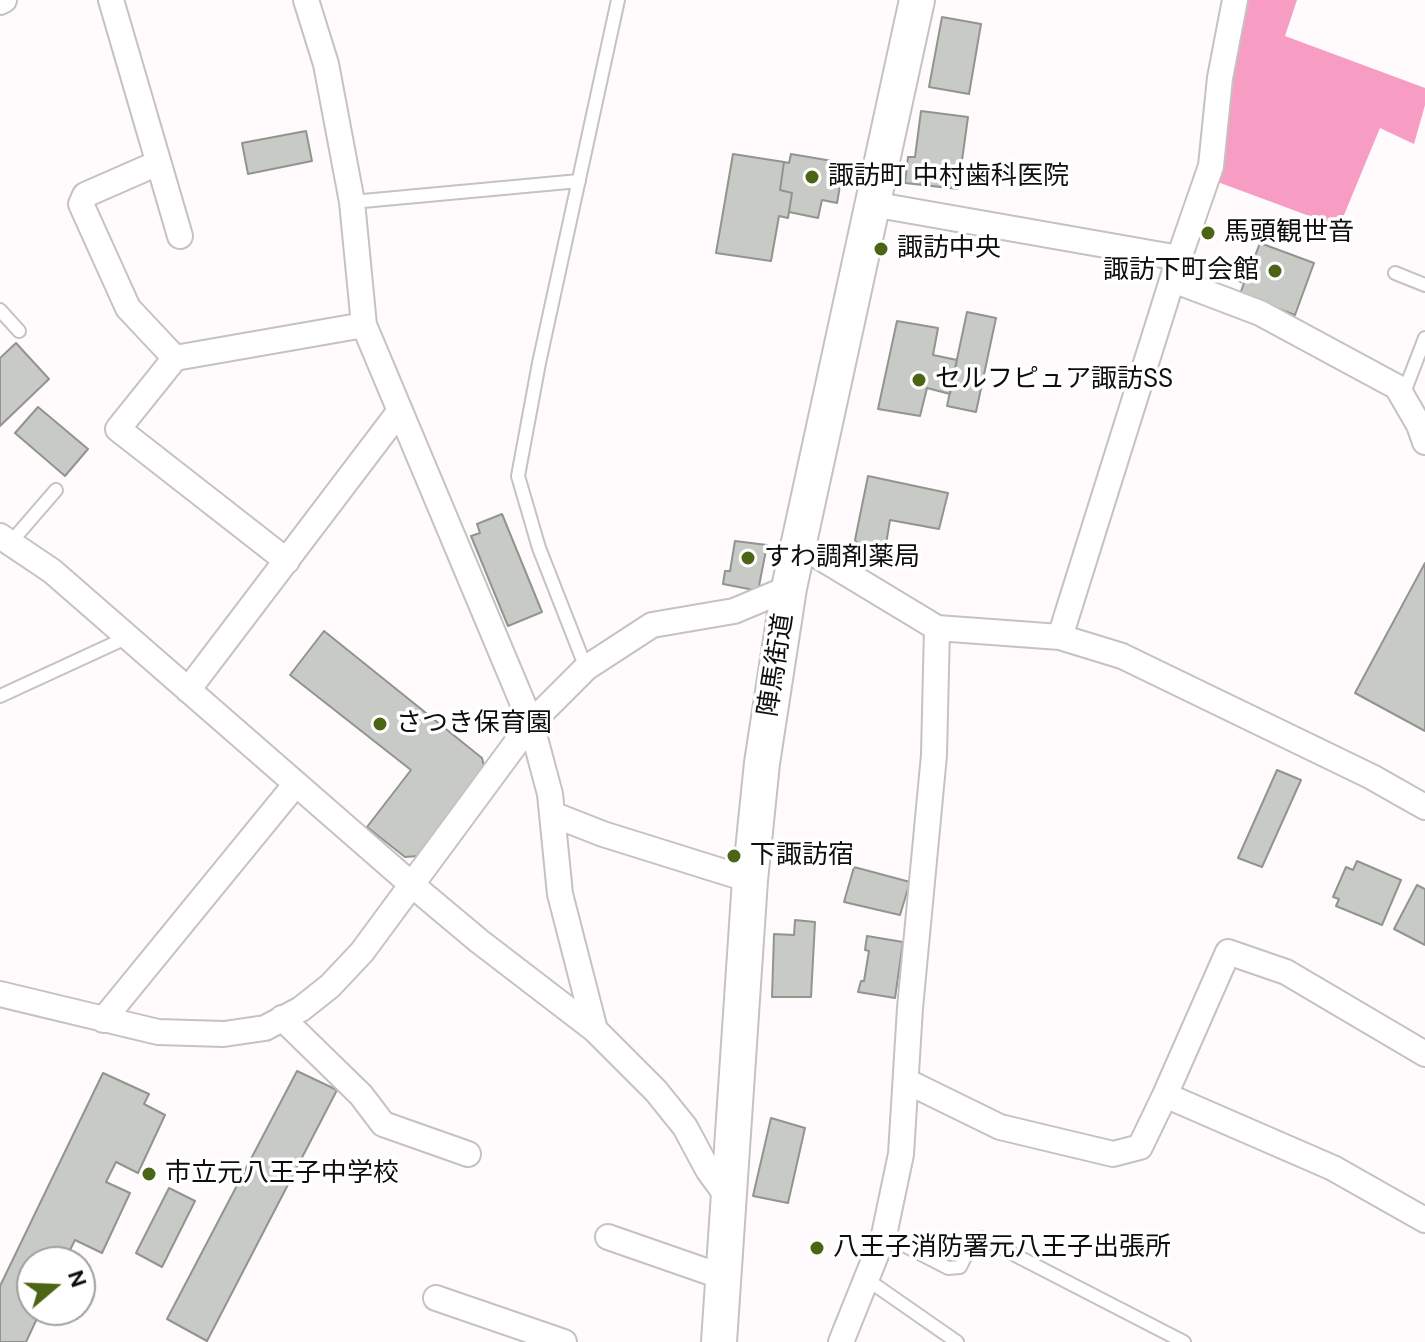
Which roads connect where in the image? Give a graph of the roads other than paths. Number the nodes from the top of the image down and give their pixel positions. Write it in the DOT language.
graph roads {
  1 [pos="111,0"];
  2 [pos="306,0"];
  3 [pos="618,0"];
  4 [pos="917,0"];
  5 [pos="1235,0"];
  6 [pos="158,163"];
  7 [pos="579,181"];
  8 [pos="352,202"];
  9 [pos="872,204"];
  10 [pos="180,236"];
  11 [pos="1176,269"];
  12 [pos="1395,273"];
  13 [pos="1425,285"];
  14 [pos="0,310"];
  15 [pos="364,325"];
  16 [pos="19,331"];
  17 [pos="1425,338"];
  18 [pos="1422,354"];
  19 [pos="175,358"];
  20 [pos="1403,395"];
  21 [pos="399,412"];
  22 [pos="1425,442"];
  23 [pos="56,490"];
  24 [pos="6,539"];
  25 [pos="798,544"];
  26 [pos="287,561"];
  27 [pos="789,588"];
  28 [pos="937,628"];
  29 [pos="128,637"];
  30 [pos="1060,637"];
  31 [pos="586,668"];
  32 [pos="188,690"];
  33 [pos="0,696"];
  34 [pos="531,723"];
  35 [pos="295,785"];
  36 [pos="1425,807"];
  37 [pos="552,814"];
  38 [pos="750,880"];
  39 [pos="411,884"];
  40 [pos="0,994"];
  41 [pos="282,1018"];
  42 [pos="103,1020"];
  43 [pos="595,1030"];
  44 [pos="1425,1054"];
  45 [pos="906,1081"];
  46 [pos="1165,1095"];
  47 [pos="468,1154"];
  48 [pos="727,1196"];
  49 [pos="1425,1220"];
  50 [pos="884,1235"];
  51 [pos="608,1237"];
  52 [pos="723,1277"];
  53 [pos="865,1278"];
  54 [pos="436,1298"];
  55 [pos="564,1342"];
  56 [pos="719,1342"];
  57 [pos="841,1342"];
  58 [pos="957,1342"];
  59 [pos="1184,1342"];
  1 -- 6 [label="street"];
  2 -- 8 [label="street"];
  3 -- 7 [label="lane"];
  4 -- 9 [label="main road, 陣馬街道"];
  5 -- 11 [label="street"];
  6 -- 10 [label="street"];
  6 -- 19 [label="street"];
  7 -- 8 [label="lane"];
  7 -- 31 [label="lane"];
  8 -- 15 [label="street"];
  9 -- 11 [label="street"];
  9 -- 25 [label="main road, 陣馬街道"];
  11 -- 20 [label="street"];
  11 -- 30 [label="street"];
  12 -- 13 [label="lane"];
  14 -- 16 [label="lane"];
  15 -- 19 [label="street"];
  15 -- 21 [label="street"];
  17 -- 18 [label="lane"];
  18 -- 20 [label="lane"];
  19 -- 26 [label="street"];
  20 -- 22 [label="street"];
  21 -- 26 [label="street"];
  21 -- 34 [label="street"];
  23 -- 24 [label="lane"];
  24 -- 29 [label="street"];
  25 -- 27 [label="main road, 陣馬街道"];
  25 -- 28 [label="street"];
  26 -- 32 [label="street"];
  27 -- 31 [label="street"];
  27 -- 38 [label="main road, 陣馬街道"];
  28 -- 30 [label="street"];
  28 -- 45 [label="street"];
  29 -- 32 [label="street"];
  29 -- 33 [label="lane"];
  30 -- 36 [label="street"];
  31 -- 34 [label="street"];
  32 -- 35 [label="street"];
  34 -- 37 [label="street"];
  34 -- 39 [label="street"];
  35 -- 39 [label="street"];
  35 -- 42 [label="street"];
  37 -- 38 [label="street"];
  37 -- 43 [label="street"];
  38 -- 48 [label="main road, 陣馬街道"];
  39 -- 41 [label="street"];
  39 -- 43 [label="street"];
  40 -- 42 [label="street"];
  41 -- 42 [label="street"];
  41 -- 47 [label="street"];
  43 -- 48 [label="street"];
  44 -- 46 [label="street"];
  45 -- 46 [label="street"];
  45 -- 50 [label="street"];
  46 -- 49 [label="street"];
  48 -- 52 [label="main road, 陣馬街道"];
  50 -- 53 [label="street"];
  50 -- 59 [label="lane"];
  51 -- 52 [label="street"];
  52 -- 56 [label="main road, 陣馬街道"];
  53 -- 57 [label="street"];
  53 -- 58 [label="lane"];
  54 -- 55 [label="street"];
}
